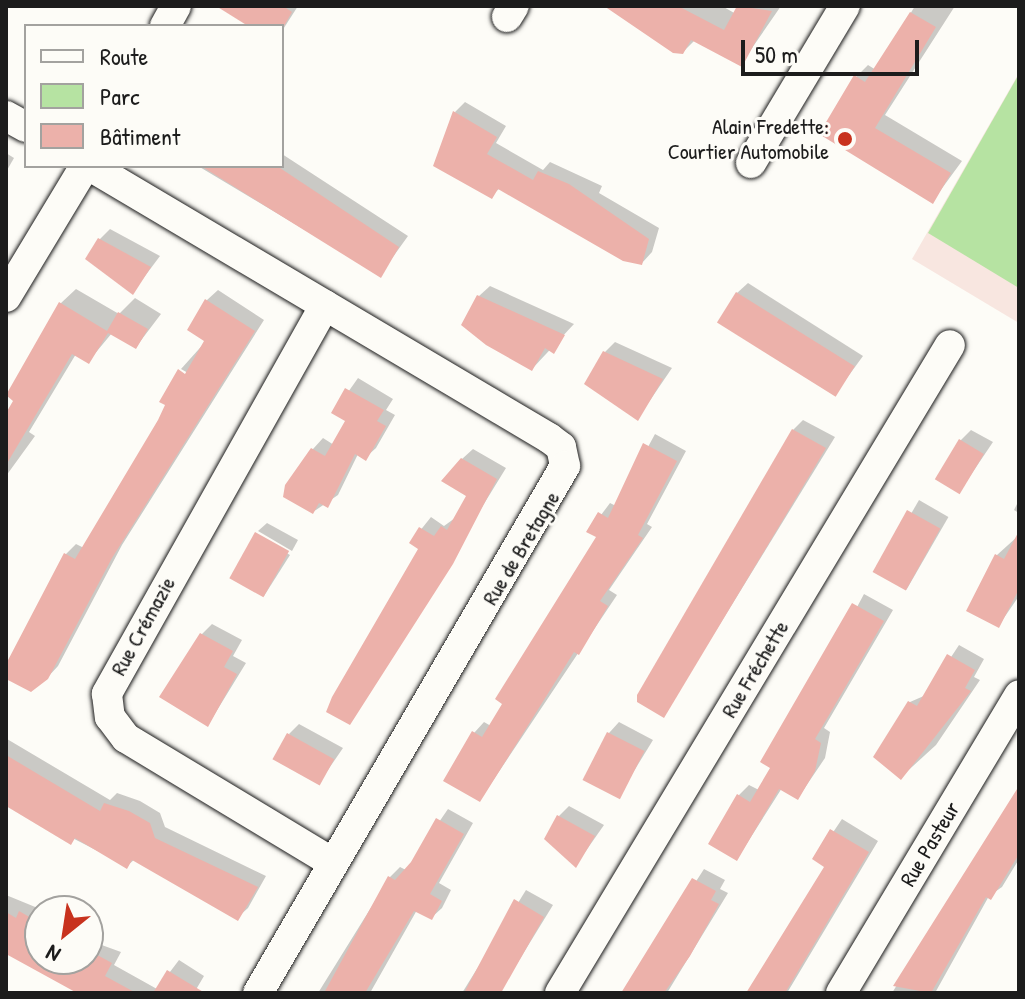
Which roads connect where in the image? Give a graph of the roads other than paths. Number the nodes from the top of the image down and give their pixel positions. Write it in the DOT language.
graph roads {
  1 [pos="176,6"];
  2 [pos="845,6"];
  3 [pos="166,24"];
  4 [pos="6,116"];
  5 [pos="24,126"];
  6 [pos="751,163"];
  7 [pos="86,168"];
  8 [pos="90,168"];
  9 [pos="6,297"];
  10 [pos="325,305"];
  11 [pos="950,345"];
  12 [pos="1019,695"];
  13 [pos="333,863"];
  14 [pos="258,993"];
  15 [pos="560,993"];
  16 [pos="841,993"];
  1 -- 3 [label="street"];
  2 -- 6 [label="street"];
  4 -- 5 [label="street"];
  7 -- 9 [label="street"];
  8 -- 10 [label="street, Rue de Bretagne"];
  10 -- 13 [label="street, Rue Crémazie"];
  10 -- 13 [label="street, Rue de Bretagne"];
  11 -- 15 [label="street, Rue Fréchette"];
  12 -- 16 [label="street, Rue Pasteur"];
  13 -- 14 [label="street, Rue de Bretagne"];
}
